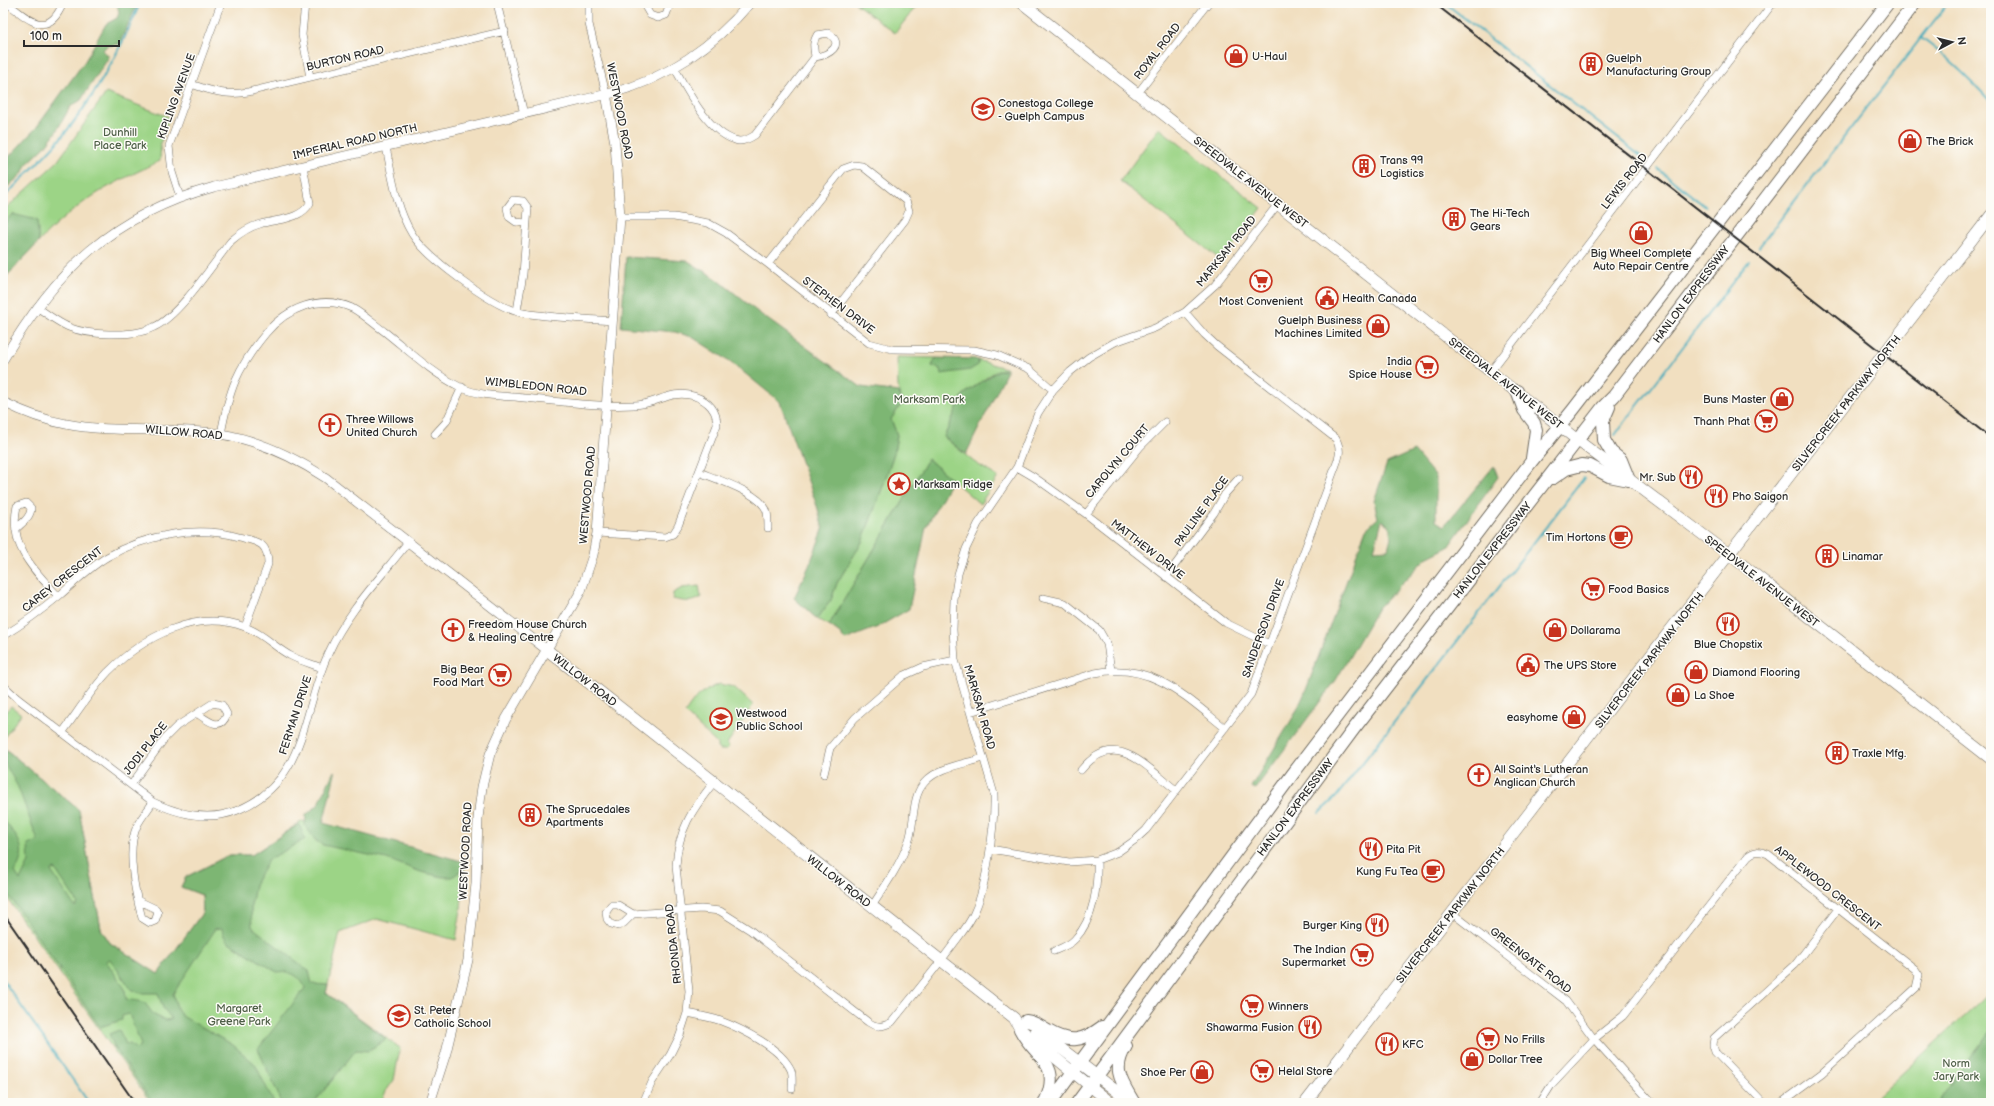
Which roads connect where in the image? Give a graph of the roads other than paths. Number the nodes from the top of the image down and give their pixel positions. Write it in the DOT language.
graph roads {
  1 [pos="7,3"];
  2 [pos="62,3"];
  3 [pos="221,3"];
  4 [pos="305,3"];
  5 [pos="497,3"];
  6 [pos="589,3"];
  7 [pos="647,3"];
  8 [pos="669,3"];
  9 [pos="750,3"];
  10 [pos="1022,3"];
  11 [pos="1208,3"];
  12 [pos="1773,3"];
  13 [pos="1888,3"];
  14 [pos="1915,3"];
  15 [pos="505,31"];
  16 [pos="815,57"];
  17 [pos="674,68"];
  18 [pos="310,77"];
  19 [pos="191,84"];
  20 [pos="1138,93"];
  21 [pos="606,94"];
  22 [pos="524,114"];
  23 [pos="386,146"];
  24 [pos="303,166"];
  25 [pos="180,197"];
  26 [pos="1278,204"];
  27 [pos="1991,215"];
  28 [pos="620,217"];
  29 [pos="526,223"];
  30 [pos="768,264"];
  31 [pos="37,307"];
  32 [pos="517,311"];
  33 [pos="1185,312"];
  34 [pos="831,315"];
  35 [pos="612,321"];
  36 [pos="3,360"];
  37 [pos="1491,372"];
  38 [pos="462,387"];
  39 [pos="1053,390"];
  40 [pos="1517,391"];
  41 [pos="1614,396"];
  42 [pos="3,402"];
  43 [pos="606,404"];
  44 [pos="1165,422"];
  45 [pos="1561,426"];
  46 [pos="221,434"];
  47 [pos="435,434"];
  48 [pos="1578,440"];
  49 [pos="1531,462"];
  50 [pos="1017,467"];
  51 [pos="699,472"];
  52 [pos="1239,478"];
  53 [pos="1630,480"];
  54 [pos="1542,486"];
  55 [pos="1086,514"];
  56 [pos="768,528"];
  57 [pos="16,529"];
  58 [pos="598,533"];
  59 [pos="408,542"];
  60 [pos="1730,555"];
  61 [pos="1166,577"];
  62 [pos="58,596"];
  63 [pos="1043,598"];
  64 [pos="245,627"];
  65 [pos="3,636"];
  66 [pos="1269,644"];
  67 [pos="547,650"];
  68 [pos="955,660"];
  69 [pos="322,668"];
  70 [pos="1111,670"];
  71 [pos="3,685"];
  72 [pos="970,712"];
  73 [pos="198,714"];
  74 [pos="1225,728"];
  75 [pos="62,733"];
  76 [pos="983,758"];
  77 [pos="1991,760"];
  78 [pos="1081,770"];
  79 [pos="824,774"];
  80 [pos="714,782"];
  81 [pos="130,785"];
  82 [pos="1176,790"];
  83 [pos="153,802"];
  84 [pos="990,849"];
  85 [pos="1097,860"];
  86 [pos="139,901"];
  87 [pos="872,906"];
  88 [pos="680,910"];
  89 [pos="1838,910"];
  90 [pos="1452,913"];
  91 [pos="633,914"];
  92 [pos="1054,951"];
  93 [pos="942,961"];
  94 [pos="687,1013"];
  95 [pos="1138,1020"];
  96 [pos="1110,1022"];
  97 [pos="1023,1025"];
  98 [pos="1594,1039"];
  99 [pos="1076,1067"];
  100 [pos="1094,1081"];
  101 [pos="792,1089"];
  102 [pos="1648,1102"];
  103 [pos="430,1103"];
  104 [pos="643,1103"];
  105 [pos="1045,1103"];
  106 [pos="1050,1103"];
  107 [pos="1077,1103"];
  108 [pos="1111,1103"];
  109 [pos="1133,1103"];
  110 [pos="1305,1103"];
  111 [pos="1540,1103"];
  112 [pos="1764,1103"];
  113 [pos="1781,1103"];
  1 -- 2 [label="street"];
  3 -- 19 [label="street, KIPLING AVENUE"];
  4 -- 18 [label="street"];
  5 -- 15 [label="street"];
  6 -- 21 [label="street, WESTWOOD ROAD"];
  7 -- 8 [label="street"];
  9 -- 17 [label="street, IMPERIAL ROAD NORTH"];
  10 -- 20 [label="main road, SPEEDVALE AVENUE WEST"];
  11 -- 20 [label="street, ROYAL ROAD"];
  12 -- 37 [label="street, LEWIS ROAD"];
  13 -- 45 [label="highway, HANLON EXPRESSWAY"];
  14 -- 41 [label="highway, HANLON EXPRESSWAY"];
  15 -- 18 [label="street, BURTON ROAD"];
  15 -- 22 [label="street"];
  16 -- 17 [label="street"];
  17 -- 21 [label="street, IMPERIAL ROAD NORTH"];
  18 -- 19 [label="street, BURTON ROAD"];
  19 -- 25 [label="street, KIPLING AVENUE"];
  20 -- 26 [label="main road, SPEEDVALE AVENUE WEST"];
  21 -- 22 [label="street, IMPERIAL ROAD NORTH"];
  21 -- 28 [label="street, WESTWOOD ROAD"];
  22 -- 23 [label="street, IMPERIAL ROAD NORTH"];
  23 -- 24 [label="street, IMPERIAL ROAD NORTH"];
  23 -- 32 [label="street"];
  24 -- 25 [label="street, IMPERIAL ROAD NORTH"];
  24 -- 31 [label="street"];
  25 -- 31 [label="street, IMPERIAL ROAD NORTH"];
  26 -- 33 [label="street, MARKSAM ROAD"];
  26 -- 37 [label="main road, SPEEDVALE AVENUE WEST"];
  27 -- 60 [label="main road, SILVERCREEK PARKWAY NORTH"];
  28 -- 30 [label="street, STEPHEN DRIVE"];
  28 -- 35 [label="street, WESTWOOD ROAD"];
  29 -- 32 [label="street"];
  30 -- 34 [label="street, STEPHEN DRIVE"];
  30 -- 34 [label="street"];
  31 -- 36 [label="street, IMPERIAL ROAD NORTH"];
  32 -- 35 [label="street"];
  33 -- 39 [label="street, MARKSAM ROAD"];
  33 -- 66 [label="street, SANDERSON DRIVE"];
  34 -- 39 [label="street, STEPHEN DRIVE"];
  35 -- 43 [label="street, WESTWOOD ROAD"];
  37 -- 40 [label="main road, SPEEDVALE AVENUE WEST"];
  38 -- 43 [label="street, WIMBLEDON ROAD"];
  38 -- 46 [label="street, WIMBLEDON ROAD"];
  38 -- 47 [label="street"];
  39 -- 50 [label="street, MARKSAM ROAD"];
  40 -- 45 [label="main road, SPEEDVALE AVENUE WEST"];
  40 -- 49 [label="highway"];
  41 -- 48 [label="highway, HANLON EXPRESSWAY"];
  41 -- 53 [label="highway"];
  42 -- 46 [label="street, WILLOW ROAD"];
  43 -- 51 [label="street, WIMBLEDON ROAD"];
  43 -- 58 [label="street, WESTWOOD ROAD"];
  44 -- 55 [label="street, CAROLYN COURT"];
  45 -- 48 [label="main road, SPEEDVALE AVENUE WEST"];
  45 -- 49 [label="highway, HANLON EXPRESSWAY"];
  46 -- 59 [label="street, WILLOW ROAD"];
  48 -- 53 [label="main road, SPEEDVALE AVENUE WEST"];
  48 -- 54 [label="highway, HANLON EXPRESSWAY"];
  49 -- 96 [label="highway, HANLON EXPRESSWAY"];
  50 -- 55 [label="street, MATTHEW DRIVE"];
  50 -- 68 [label="street, MARKSAM ROAD"];
  51 -- 56 [label="street"];
  51 -- 58 [label="street, WIMBLEDON ROAD"];
  52 -- 61 [label="street, PAULINE PLACE"];
  53 -- 54 [label="highway"];
  53 -- 60 [label="main road, SPEEDVALE AVENUE WEST"];
  54 -- 95 [label="highway, HANLON EXPRESSWAY"];
  55 -- 61 [label="street, MATTHEW DRIVE"];
  57 -- 62 [label="street"];
  58 -- 67 [label="street, WESTWOOD ROAD"];
  59 -- 67 [label="street, WILLOW ROAD"];
  59 -- 69 [label="street, FERMAN DRIVE"];
  60 -- 77 [label="main road, SPEEDVALE AVENUE WEST"];
  60 -- 90 [label="main road, SILVERCREEK PARKWAY NORTH"];
  61 -- 66 [label="street, MATTHEW DRIVE"];
  62 -- 64 [label="street, CAREY CRESCENT"];
  62 -- 65 [label="street, CAREY CRESCENT"];
  63 -- 70 [label="street"];
  64 -- 69 [label="street"];
  64 -- 75 [label="street"];
  66 -- 74 [label="street, SANDERSON DRIVE"];
  67 -- 80 [label="main road, WILLOW ROAD"];
  67 -- 103 [label="street, WESTWOOD ROAD"];
  68 -- 72 [label="street, MARKSAM ROAD"];
  68 -- 79 [label="street"];
  69 -- 83 [label="street, FERMAN DRIVE"];
  70 -- 72 [label="street"];
  70 -- 74 [label="street"];
  71 -- 75 [label="street, FERMAN DRIVE"];
  72 -- 76 [label="street, MARKSAM ROAD"];
  73 -- 81 [label="street, JODI PLACE"];
  74 -- 82 [label="street, SANDERSON DRIVE"];
  75 -- 81 [label="street, FERMAN DRIVE"];
  76 -- 84 [label="street, MARKSAM ROAD"];
  76 -- 87 [label="street"];
  78 -- 82 [label="street"];
  80 -- 87 [label="main road, WILLOW ROAD"];
  80 -- 88 [label="street, RHONDA ROAD"];
  81 -- 83 [label="street, FERMAN DRIVE"];
  82 -- 85 [label="street, SANDERSON DRIVE"];
  83 -- 86 [label="street"];
  84 -- 85 [label="street, SANDERSON DRIVE"];
  84 -- 93 [label="street, MARKSAM ROAD"];
  85 -- 92 [label="street"];
  87 -- 93 [label="main road, WILLOW ROAD"];
  88 -- 91 [label="street, MARKSAM ROAD"];
  88 -- 93 [label="street, MARKSAM ROAD"];
  88 -- 94 [label="street, RHONDA ROAD"];
  89 -- 98 [label="street, APPLEWOOD CRESCENT"];
  89 -- 112 [label="street"];
  89 -- 113 [label="street, APPLEWOOD CRESCENT"];
  90 -- 98 [label="street, GREENGATE ROAD"];
  90 -- 110 [label="main road, SILVERCREEK PARKWAY NORTH"];
  93 -- 97 [label="main road, WILLOW ROAD"];
  94 -- 101 [label="street"];
  94 -- 104 [label="street, RHONDA ROAD"];
  95 -- 100 [label="highway, HANLON EXPRESSWAY"];
  95 -- 109 [label="highway"];
  96 -- 97 [label="highway"];
  96 -- 99 [label="highway, HANLON EXPRESSWAY"];
  97 -- 99 [label="main road, WILLOW ROAD"];
  97 -- 105 [label="highway"];
  98 -- 102 [label="street, GREENGATE ROAD"];
  98 -- 111 [label="street, APPLEWOOD CRESCENT"];
  99 -- 100 [label="main road, WILLOW ROAD"];
  99 -- 106 [label="highway, HANLON EXPRESSWAY"];
  100 -- 107 [label="highway, HANLON EXPRESSWAY"];
  100 -- 108 [label="main road, WILLOW ROAD"];
  100 -- 109 [label="main road, WILLOW ROAD"];
}
